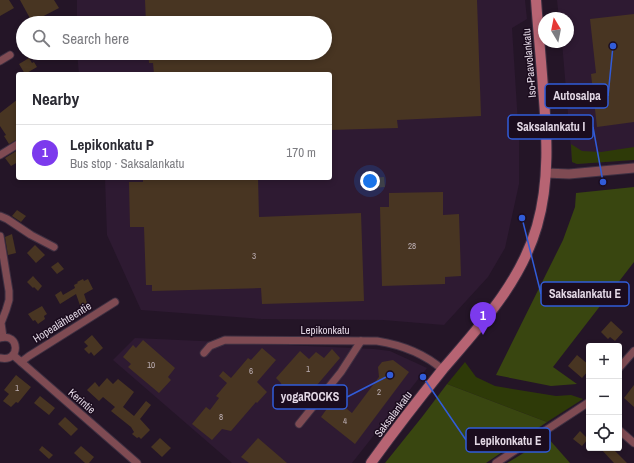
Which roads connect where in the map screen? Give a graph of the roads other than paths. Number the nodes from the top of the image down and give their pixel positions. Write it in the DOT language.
graph roads {
  1 [pos="536,0"];
  2 [pos="10,55"];
  3 [pos="0,61"];
  4 [pos="16,145"];
  5 [pos="0,155"];
  6 [pos="634,168"];
  7 [pos="546,173"];
  8 [pos="0,216"];
  9 [pos="0,236"];
  10 [pos="54,247"];
  11 [pos="3,267"];
  12 [pos="115,302"];
  13 [pos="1,337"];
  14 [pos="361,341"];
  15 [pos="634,351"];
  16 [pos="204,354"];
  17 [pos="13,355"];
  18 [pos="0,358"];
  19 [pos="21,362"];
  20 [pos="622,365"];
  21 [pos="443,370"];
  22 [pos="586,405"];
  23 [pos="299,424"];
  24 [pos="622,433"];
  25 [pos="634,443"];
  26 [pos="137,463"];
  27 [pos="371,463"];
  28 [pos="496,463"];
  1 -- 7 [label="main road, Iso-Paavolankatu"];
  2 -- 3 [label="street"];
  4 -- 5 [label="street"];
  6 -- 7 [label="street"];
  7 -- 21 [label="main road, Saksalankatu"];
  8 -- 10 [label="street"];
  9 -- 11 [label="street"];
  11 -- 13 [label="street"];
  12 -- 19 [label="street, Hopealähteentie"];
  13 -- 17 [label="street"];
  14 -- 16 [label="street, Lepikonkatu"];
  14 -- 21 [label="street, Lepikonkatu"];
  14 -- 23 [label="street"];
  15 -- 20 [label="street"];
  17 -- 18 [label="street"];
  17 -- 19 [label="street, Kerintie"];
  19 -- 26 [label="street, Kerintie"];
  21 -- 27 [label="main road, Saksalankatu"];
  22 -- 28 [label="street"];
  24 -- 25 [label="street"];
}
